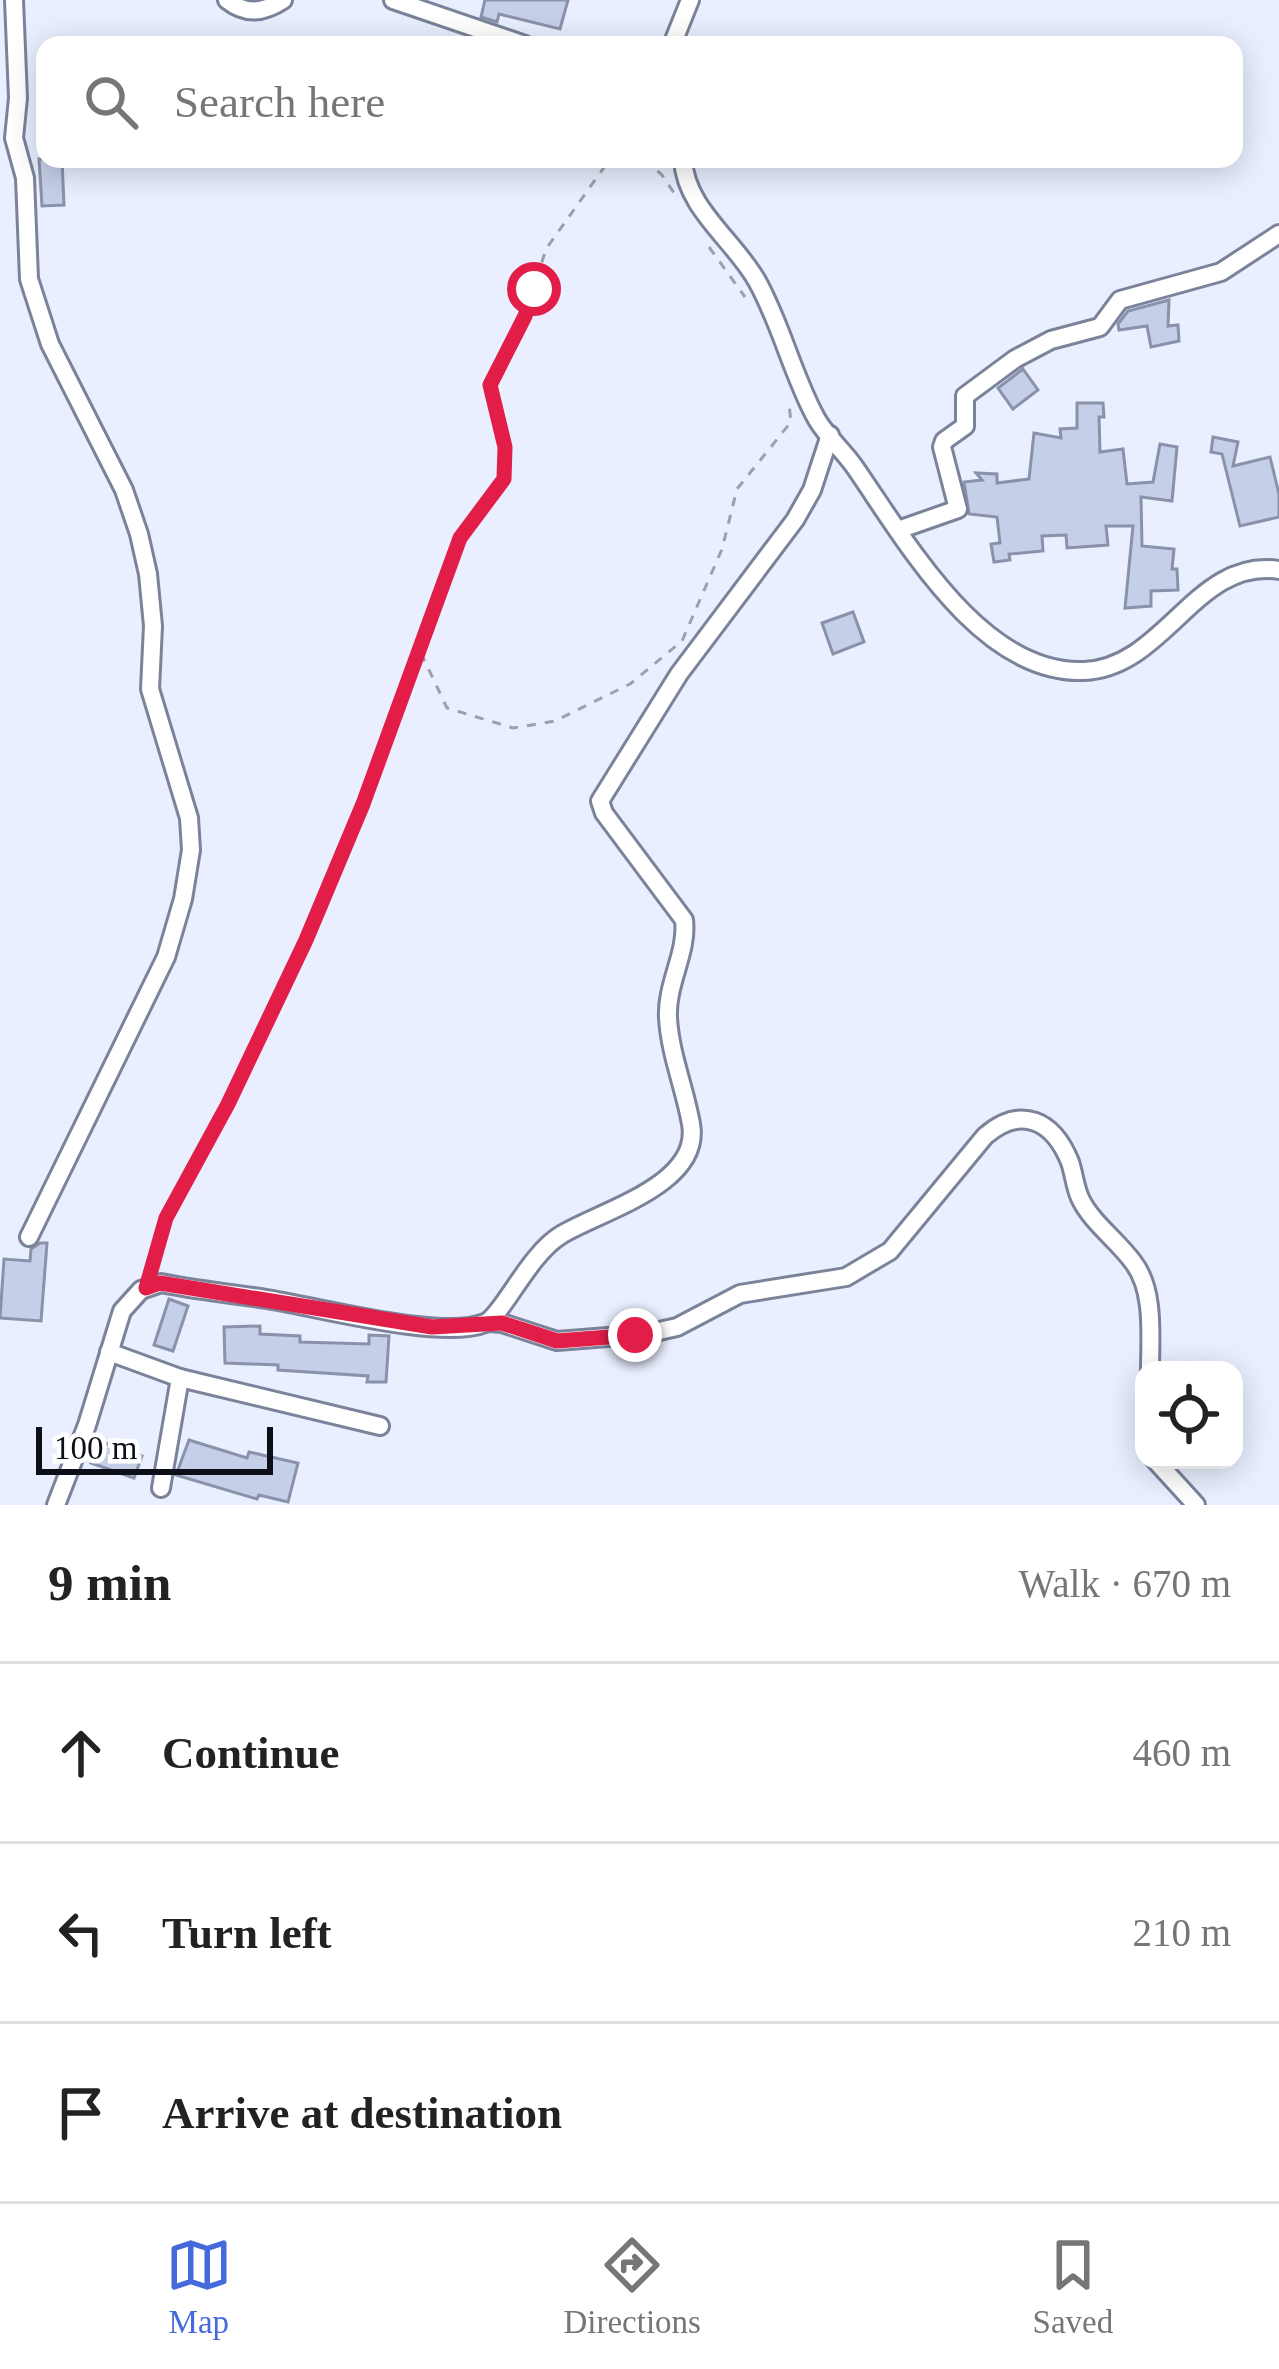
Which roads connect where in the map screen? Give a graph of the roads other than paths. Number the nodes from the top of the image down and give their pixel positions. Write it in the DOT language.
graph roads {
  1 [pos="14,0"];
  2 [pos="227,0"];
  3 [pos="283,0"];
  4 [pos="393,0"];
  5 [pos="690,0"];
  6 [pos="499,36"];
  7 [pos="676,36"];
  8 [pos="685,168"];
  9 [pos="1279,234"];
  10 [pos="830,435"];
  11 [pos="898,530"];
  12 [pos="1279,570"];
  13 [pos="29,1238"];
  14 [pos="488,1322"];
  15 [pos="109,1352"];
  16 [pos="1150,1361"];
  17 [pos="180,1378"];
  18 [pos="380,1426"];
  19 [pos="1163,1469"];
  20 [pos="161,1488"];
  21 [pos="56,1505"];
  22 [pos="1196,1505"];
  1 -- 13 [label="street"];
  2 -- 3 [label="street"];
  4 -- 6 [label="street"];
  5 -- 7 [label="street"];
  8 -- 10 [label="street"];
  9 -- 11 [label="street"];
  10 -- 11 [label="street"];
  10 -- 14 [label="street"];
  11 -- 12 [label="street"];
  14 -- 15 [label="street"];
  14 -- 16 [label="street"];
  15 -- 17 [label="street"];
  15 -- 21 [label="street"];
  17 -- 18 [label="street"];
  17 -- 20 [label="street"];
  19 -- 22 [label="street"];
}
